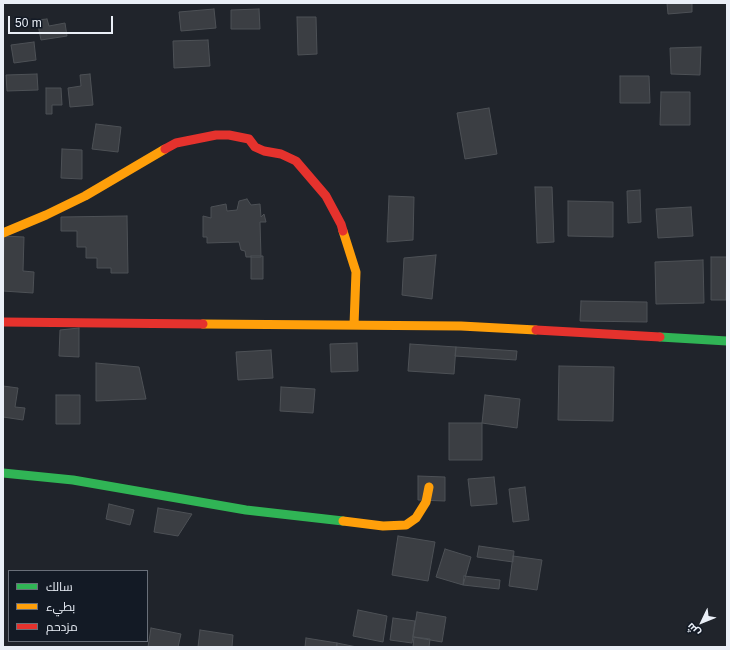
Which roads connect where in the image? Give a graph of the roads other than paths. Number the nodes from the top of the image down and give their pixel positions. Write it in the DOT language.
graph roads {
  1 [pos="3,234"];
  2 [pos="3,322"];
  3 [pos="354,325"];
  4 [pos="727,341"];
  5 [pos="3,473"];
  6 [pos="429,487"];
  1 -- 3 [label="street"];
  2 -- 3 [label="street"];
  3 -- 4 [label="street"];
  5 -- 6 [label="street"];
}
